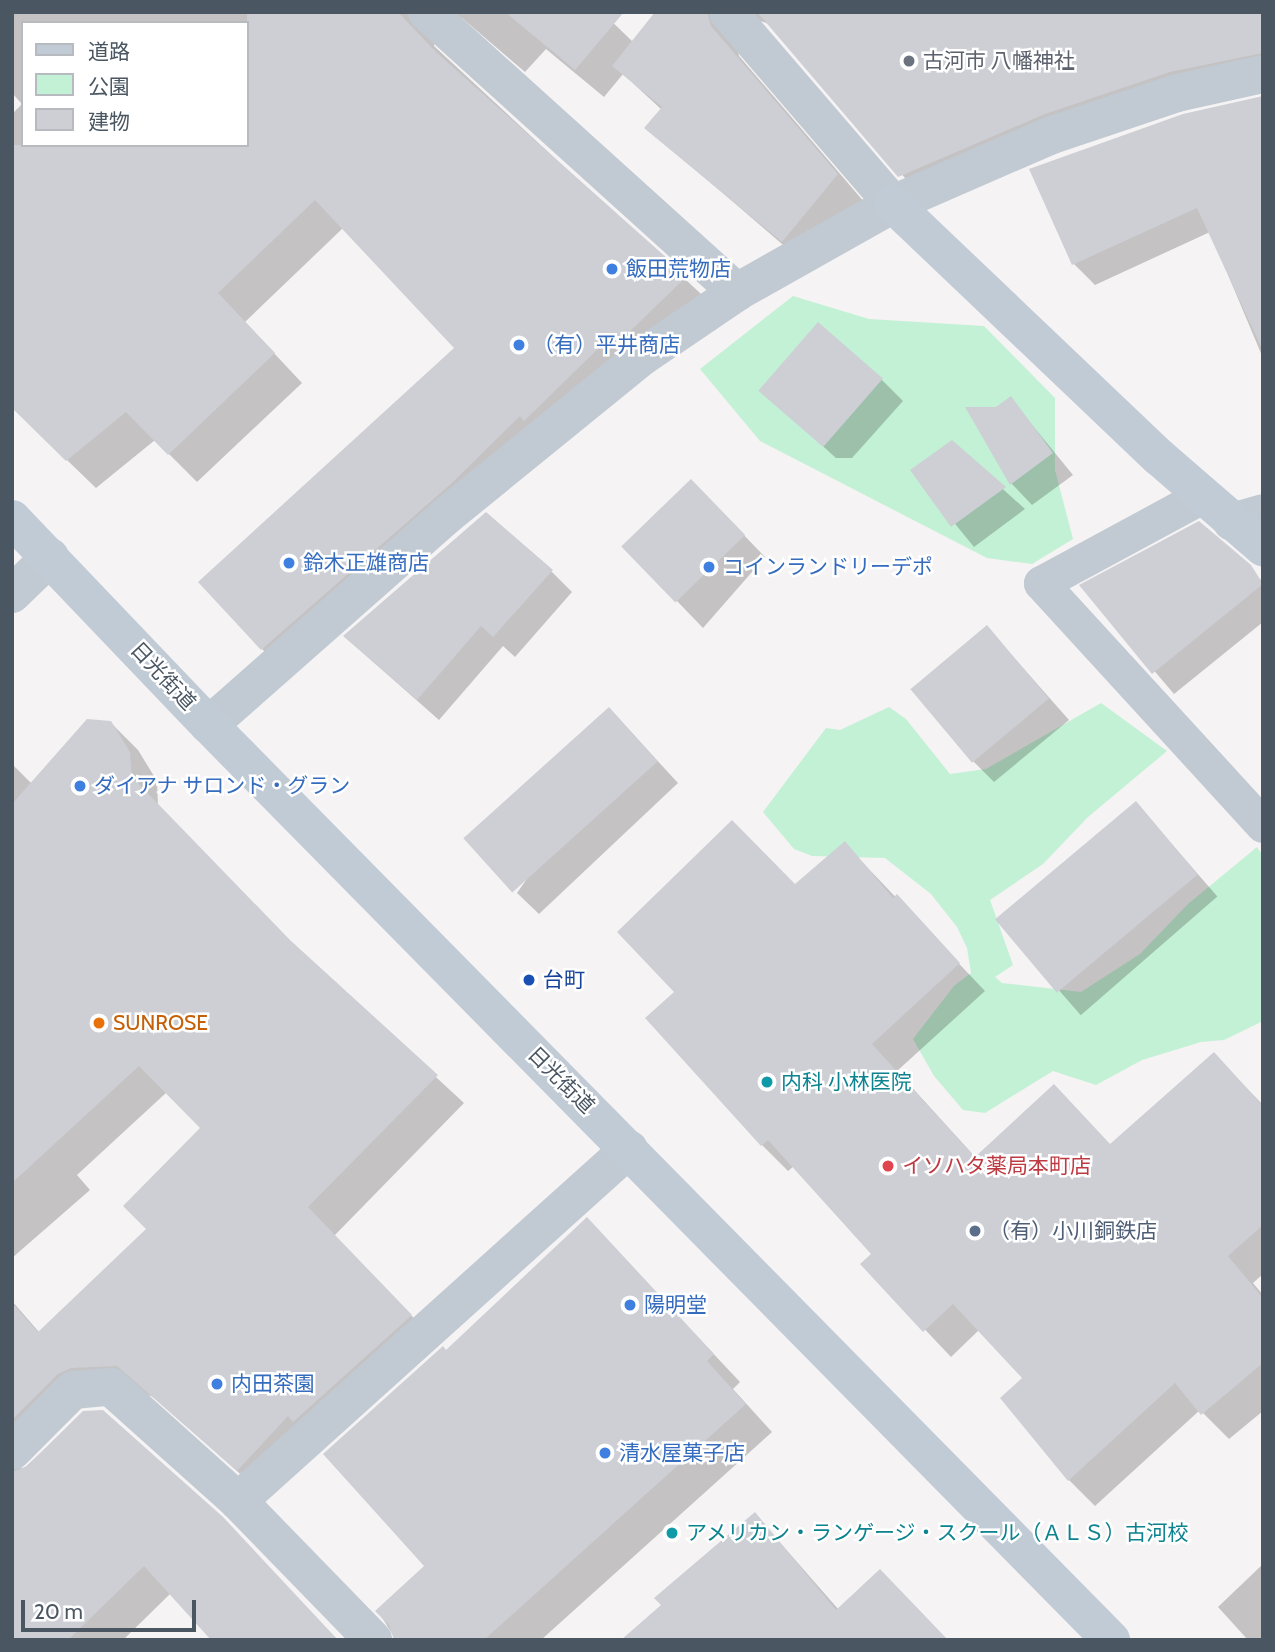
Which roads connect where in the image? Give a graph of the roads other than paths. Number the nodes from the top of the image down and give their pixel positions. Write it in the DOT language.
graph roads {
  1 [pos="427,12"];
  2 [pos="728,12"];
  3 [pos="1263,74"];
  4 [pos="893,204"];
  5 [pos="737,292"];
  6 [pos="1202,496"];
  7 [pos="1247,518"];
  8 [pos="12,519"];
  9 [pos="1263,547"];
  10 [pos="50,557"];
  11 [pos="12,594"];
  12 [pos="209,725"];
  13 [pos="1263,825"];
  14 [pos="629,1149"];
  15 [pos="12,1451"];
  16 [pos="238,1501"];
  17 [pos="373,1640"];
  18 [pos="1111,1640"];
  1 -- 5 [label="street"];
  2 -- 4 [label="street"];
  3 -- 4 [label="street"];
  4 -- 5 [label="street"];
  4 -- 6 [label="main road"];
  5 -- 12 [label="street"];
  6 -- 7 [label="main road"];
  6 -- 13 [label="lane"];
  7 -- 9 [label="main road"];
  8 -- 10 [label="main road, 日光街道"];
  10 -- 11 [label="street"];
  10 -- 12 [label="main road, 日光街道"];
  12 -- 14 [label="main road, 日光街道"];
  14 -- 16 [label="street"];
  14 -- 18 [label="main road, 日光街道"];
  15 -- 16 [label="street"];
  16 -- 17 [label="street"];
}
